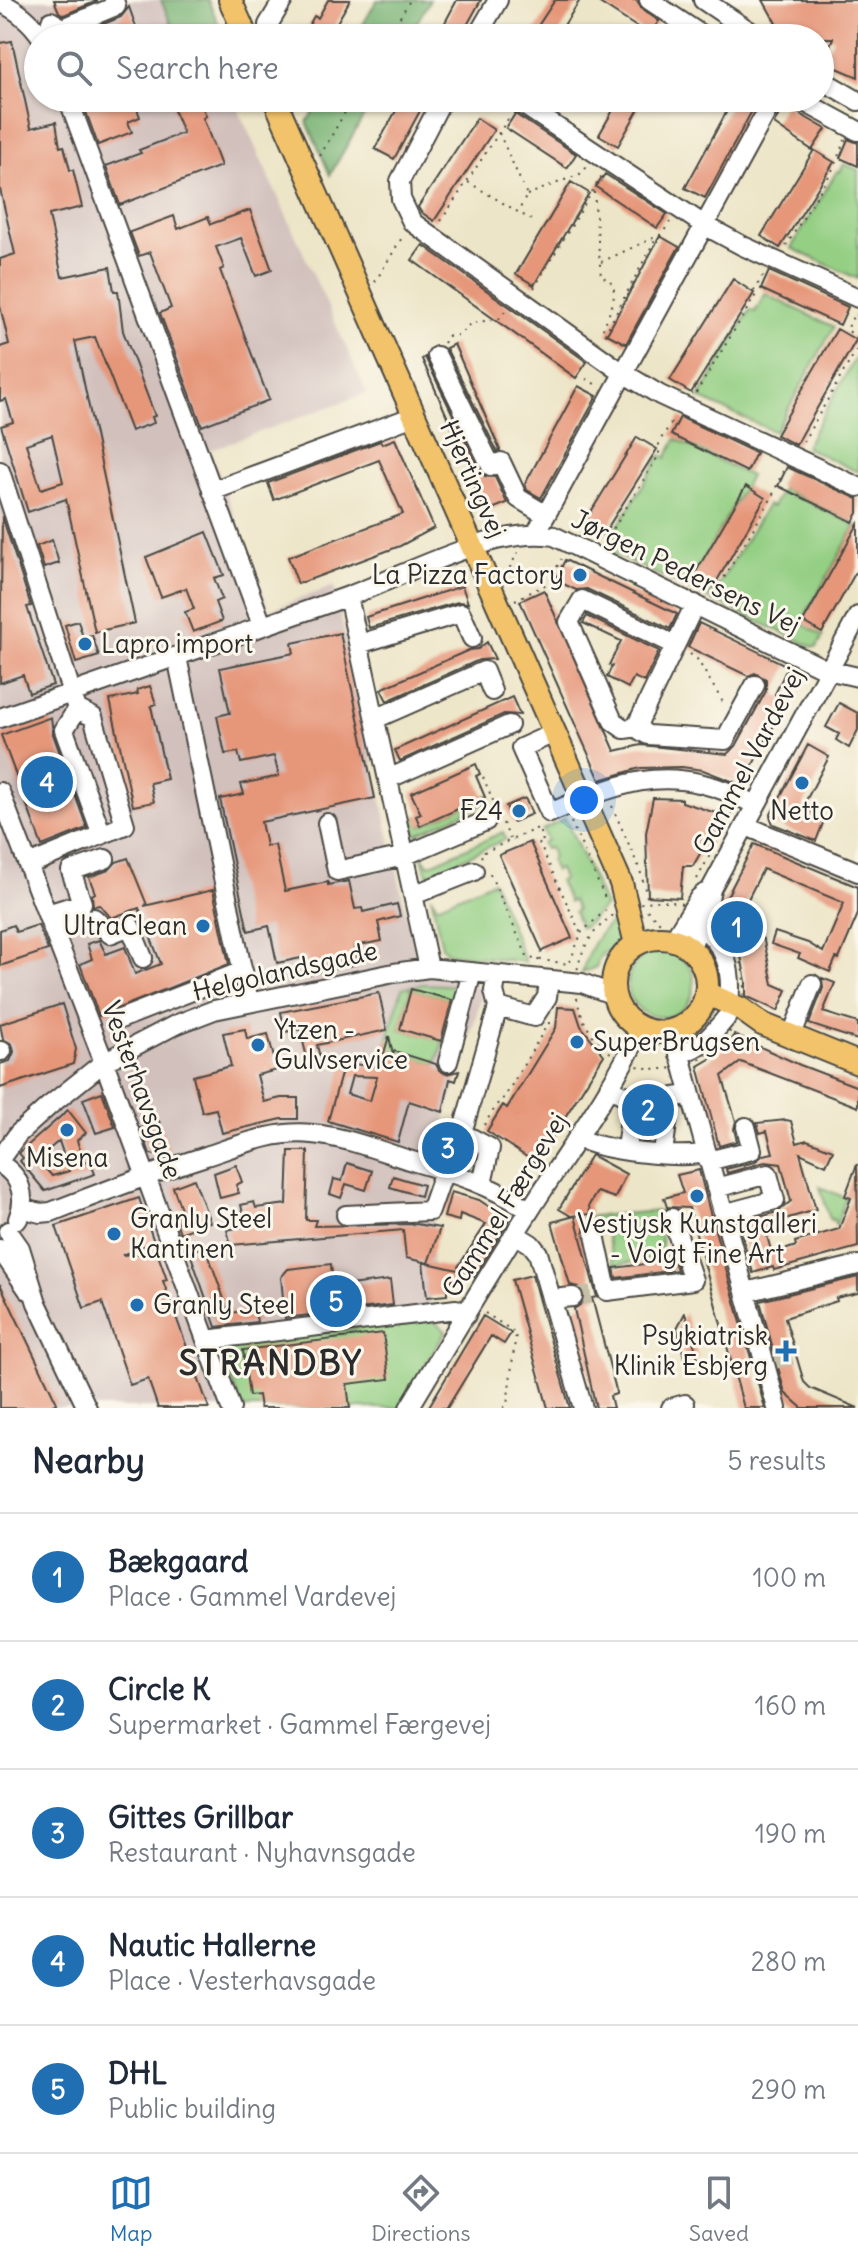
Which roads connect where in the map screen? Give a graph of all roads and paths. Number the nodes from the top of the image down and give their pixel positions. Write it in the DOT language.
graph roads {
  1 [pos="114,0"];
  2 [pos="230,0"];
  3 [pos="283,0"];
  4 [pos="410,0"];
  5 [pos="498,0"];
  6 [pos="649,0"];
  7 [pos="703,0"];
  8 [pos="0,2"];
  9 [pos="51,21"];
  10 [pos="33,24"];
  11 [pos="56,24"];
  12 [pos="73,24"];
  13 [pos="241,24"];
  14 [pos="269,24"];
  15 [pos="396,24"];
  16 [pos="484,24"];
  17 [pos="685,24"];
  18 [pos="739,24"];
  19 [pos="834,87"];
  20 [pos="858,101"];
  21 [pos="73,112"];
  22 [pos="280,112"];
  23 [pos="345,112"];
  24 [pos="435,112"];
  25 [pos="509,112"];
  26 [pos="534,112"];
  27 [pos="766,112"];
  28 [pos="822,112"];
  29 [pos="854,130"];
  30 [pos="499,131"];
  31 [pos="317,161"];
  32 [pos="466,181"];
  33 [pos="593,190"];
  34 [pos="527,195"];
  35 [pos="675,206"];
  36 [pos="518,212"];
  37 [pos="533,221"];
  38 [pos="412,222"];
  39 [pos="704,225"];
  40 [pos="432,236"];
  41 [pos="657,236"];
  42 [pos="774,260"];
  43 [pos="600,263"];
  44 [pos="372,286"];
  45 [pos="858,298"];
  46 [pos="525,303"];
  47 [pos="610,308"];
  48 [pos="617,310"];
  49 [pos="505,311"];
  50 [pos="858,315"];
  51 [pos="858,340"];
  52 [pos="437,356"];
  53 [pos="623,373"];
  54 [pos="685,406"];
  55 [pos="414,416"];
  56 [pos="792,456"];
  57 [pos="0,471"];
  58 [pos="858,487"];
  59 [pos="212,491"];
  60 [pos="546,515"];
  61 [pos="532,533"];
  62 [pos="568,543"];
  63 [pos="473,547"];
  64 [pos="596,556"];
  65 [pos="500,594"];
  66 [pos="348,596"];
  67 [pos="700,607"];
  68 [pos="858,616"];
  69 [pos="262,625"];
  70 [pos="472,638"];
  71 [pos="359,644"];
  72 [pos="675,645"];
  73 [pos="177,657"];
  74 [pos="827,670"];
  75 [pos="858,677"];
  76 [pos="755,685"];
  77 [pos="492,691"];
  78 [pos="74,701"];
  79 [pos="0,718"];
  80 [pos="375,719"];
  81 [pos="735,723"];
  82 [pos="509,725"];
  83 [pos="639,727"];
  84 [pos="554,733"];
  85 [pos="388,779"];
  86 [pos="605,791"];
  87 [pos="0,792"];
  88 [pos="749,801"];
  89 [pos="576,806"];
  90 [pos="486,821"];
  91 [pos="327,823"];
  92 [pos="548,823"];
  93 [pos="746,826"];
  94 [pos="538,828"];
  95 [pos="102,835"];
  96 [pos="404,856"];
  97 [pos="105,859"];
  98 [pos="28,865"];
  99 [pos="474,871"];
  100 [pos="858,872"];
  101 [pos="704,883"];
  102 [pos="413,895"];
  103 [pos="627,907"];
  104 [pos="699,915"];
  105 [pos="50,922"];
  106 [pos="581,934"];
  107 [pos="663,943"];
  108 [pos="143,958"];
  109 [pos="429,968"];
  110 [pos="243,971"];
  111 [pos="472,972"];
  112 [pos="497,975"];
  113 [pos="549,980"];
  114 [pos="579,983"];
  115 [pos="812,984"];
  116 [pos="613,986"];
  117 [pos="704,1000"];
  118 [pos="249,1002"];
  119 [pos="152,1007"];
  120 [pos="498,1007"];
  121 [pos="733,1013"];
  122 [pos="120,1019"];
  123 [pos="556,1024"];
  124 [pos="641,1028"];
  125 [pos="673,1030"];
  126 [pos="163,1031"];
  127 [pos="791,1037"];
  128 [pos="681,1060"];
  129 [pos="625,1061"];
  130 [pos="104,1062"];
  131 [pos="448,1062"];
  132 [pos="858,1063"];
  133 [pos="609,1087"];
  134 [pos="690,1095"];
  135 [pos="633,1096"];
  136 [pos="670,1101"];
  137 [pos="746,1127"];
  138 [pos="579,1138"];
  139 [pos="475,1140"];
  140 [pos="626,1149"];
  141 [pos="663,1153"];
  142 [pos="707,1157"];
  143 [pos="0,1162"];
  144 [pos="444,1171"];
  145 [pos="146,1176"];
  146 [pos="482,1184"];
  147 [pos="716,1188"];
  148 [pos="22,1208"];
  149 [pos="529,1210"];
  150 [pos="723,1214"];
  151 [pos="346,1215"];
  152 [pos="672,1218"];
  153 [pos="594,1230"];
  154 [pos="4,1233"];
  155 [pos="515,1234"];
  156 [pos="0,1249"];
  157 [pos="858,1265"];
  158 [pos="746,1292"];
  159 [pos="573,1297"];
  160 [pos="551,1299"];
  161 [pos="37,1303"];
  162 [pos="468,1310"];
  163 [pos="206,1340"];
  164 [pos="87,1408"];
  165 [pos="231,1408"];
  166 [pos="409,1408"];
  167 [pos="503,1408"];
  168 [pos="583,1408"];
  169 [pos="777,1408"];
  1 -- 12 [label="street"];
  2 -- 13 [label="main road"];
  3 -- 14 [label="street"];
  4 -- 15 [label="path"];
  5 -- 16 [label="street"];
  6 -- 17 [label="street"];
  7 -- 18 [label="street"];
  8 -- 10 [label="street"];
  9 -- 11 [label="street"];
  19 -- 20 [label="street"];
  21 -- 59 [label="street"];
  22 -- 55 [label="main road, Hjertingvej"];
  23 -- 31 [label="path"];
  24 -- 38 [label="street"];
  25 -- 30 [label="path"];
  26 -- 35 [label="street"];
  27 -- 39 [label="street"];
  28 -- 29 [label="street"];
  29 -- 42 [label="path"];
  30 -- 32 [label="path"];
  30 -- 34 [label="path"];
  32 -- 36 [label="path"];
  32 -- 40 [label="path"];
  33 -- 34 [label="path"];
  33 -- 43 [label="path"];
  33 -- 46 [label="path"];
  34 -- 36 [label="path"];
  35 -- 39 [label="street"];
  35 -- 41 [label="path"];
  36 -- 37 [label="path"];
  38 -- 40 [label="street"];
  38 -- 44 [label="path"];
  39 -- 42 [label="street"];
  39 -- 53 [label="street"];
  40 -- 46 [label="street"];
  41 -- 43 [label="path"];
  41 -- 48 [label="path"];
  42 -- 45 [label="street"];
  42 -- 54 [label="path"];
  43 -- 47 [label="path"];
  46 -- 53 [label="street"];
  47 -- 48 [label="path"];
  47 -- 48 [label="path"];
  49 -- 52 [label="path"];
  50 -- 51 [label="path"];
  51 -- 56 [label="path"];
  52 -- 60 [label="street"];
  53 -- 54 [label="street"];
  53 -- 60 [label="street"];
  54 -- 56 [label="street"];
  54 -- 64 [label="path"];
  55 -- 59 [label="street"];
  55 -- 63 [label="main road, Hjertingvej"];
  56 -- 58 [label="street"];
  56 -- 67 [label="path"];
  57 -- 78 [label="street"];
  59 -- 69 [label="street"];
  60 -- 61 [label="street"];
  61 -- 62 [label="street, Jørgen Pedersens Vej"];
  61 -- 63 [label="street, Jørgen Pedersens Vej"];
  61 -- 65 [label="path"];
  62 -- 64 [label="street, Jørgen Pedersens Vej"];
  62 -- 65 [label="path"];
  63 -- 65 [label="main road, Hjertingvej"];
  63 -- 66 [label="street, Jørgen Pedersens Vej"];
  64 -- 67 [label="street, Jørgen Pedersens Vej"];
  65 -- 84 [label="main road, Hjertingvej"];
  66 -- 69 [label="street, Jørgen Pedersens Vej"];
  66 -- 71 [label="street"];
  67 -- 72 [label="street"];
  67 -- 74 [label="street, Jørgen Pedersens Vej"];
  68 -- 74 [label="street, Gammel Vardevej"];
  69 -- 73 [label="street, Jørgen Pedersens Vej"];
  70 -- 71 [label="street"];
  71 -- 80 [label="street"];
  72 -- 81 [label="path"];
  72 -- 83 [label="street"];
  72 -- 83 [label="street"];
  73 -- 78 [label="street, Jørgen Pedersens Vej"];
  73 -- 110 [label="street"];
  74 -- 75 [label="street, Jørgen Pedersens Vej"];
  74 -- 88 [label="street, Gammel Vardevej"];
  76 -- 81 [label="street"];
  77 -- 80 [label="street"];
  78 -- 79 [label="street, Jørgen Pedersens Vej"];
  78 -- 95 [label="street"];
  78 -- 95 [label="street"];
  80 -- 85 [label="street"];
  81 -- 83 [label="street"];
  82 -- 85 [label="street"];
  84 -- 89 [label="main road, Hjertingvej"];
  84 -- 89 [label="street"];
  85 -- 96 [label="street"];
  86 -- 88 [label="street"];
  86 -- 89 [label="street"];
  86 -- 103 [label="path"];
  87 -- 98 [label="street, Vesterhavsgade"];
  88 -- 93 [label="street, Gammel Vardevej"];
  88 -- 101 [label="path"];
  89 -- 103 [label="path"];
  89 -- 103 [label="main road, Hjertingvej"];
  90 -- 96 [label="street"];
  91 -- 96 [label="street"];
  92 -- 94 [label="path"];
  93 -- 100 [label="street"];
  93 -- 101 [label="street, Gammel Vardevej"];
  94 -- 106 [label="path"];
  94 -- 106 [label="path"];
  95 -- 98 [label="street"];
  96 -- 102 [label="street"];
  97 -- 105 [label="street"];
  98 -- 105 [label="street, Vesterhavsgade"];
  99 -- 102 [label="street"];
  101 -- 104 [label="street, Gammel Vardevej"];
  102 -- 109 [label="street"];
  103 -- 104 [label="path"];
  103 -- 106 [label="path"];
  103 -- 107 [label="main road, Hjertingvej"];
  103 -- 114 [label="path"];
  104 -- 107 [label="street, Gammel Vardevej"];
  104 -- 121 [label="street"];
  104 -- 121 [label="path"];
  105 -- 108 [label="street"];
  105 -- 130 [label="street, Vesterhavsgade"];
  107 -- 116 [label="main road"];
  107 -- 117 [label="main road"];
  109 -- 111 [label="street, Helgolandsgade"];
  109 -- 118 [label="street, Helgolandsgade"];
  110 -- 118 [label="street"];
  110 -- 119 [label="street"];
  111 -- 112 [label="street, Helgolandsgade"];
  111 -- 131 [label="street"];
  112 -- 113 [label="street, Helgolandsgade"];
  112 -- 120 [label="street"];
  113 -- 114 [label="street, Helgolandsgade"];
  113 -- 120 [label="street"];
  114 -- 116 [label="street, Helgolandsgade"];
  114 -- 129 [label="path"];
  115 -- 127 [label="street"];
  116 -- 124 [label="main road"];
  117 -- 121 [label="main road"];
  117 -- 125 [label="main road"];
  118 -- 126 [label="street, Helgolandsgade"];
  119 -- 122 [label="street"];
  119 -- 126 [label="street"];
  120 -- 139 [label="street"];
  121 -- 127 [label="main road"];
  121 -- 128 [label="street"];
  121 -- 128 [label="path"];
  123 -- 139 [label="path"];
  124 -- 125 [label="main road"];
  124 -- 129 [label="street, Gammel Færgevej"];
  125 -- 128 [label="street"];
  126 -- 130 [label="street, Helgolandsgade"];
  127 -- 132 [label="main road"];
  128 -- 129 [label="path"];
  128 -- 134 [label="street"];
  129 -- 133 [label="street, Gammel Færgevej"];
  130 -- 143 [label="street, Helgolandsgade"];
  130 -- 145 [label="street, Vesterhavsgade"];
  133 -- 135 [label="street"];
  133 -- 138 [label="street, Gammel Færgevej"];
  134 -- 136 [label="street"];
  134 -- 142 [label="street"];
  135 -- 136 [label="street"];
  135 -- 140 [label="street"];
  136 -- 141 [label="street"];
  137 -- 142 [label="street"];
  138 -- 140 [label="street"];
  138 -- 149 [label="street, Gammel Færgevej"];
  139 -- 146 [label="street"];
  140 -- 141 [label="street"];
  141 -- 142 [label="street"];
  142 -- 147 [label="street"];
  143 -- 148 [label="street"];
  144 -- 145 [label="street"];
  144 -- 146 [label="street"];
  144 -- 151 [label="street"];
  145 -- 148 [label="street"];
  145 -- 163 [label="street, Vesterhavsgade"];
  146 -- 149 [label="street"];
  147 -- 150 [label="street"];
  147 -- 150 [label="street"];
  148 -- 154 [label="street"];
  149 -- 155 [label="street, Gammel Færgevej"];
  150 -- 158 [label="street"];
  152 -- 153 [label="street"];
  154 -- 161 [label="street"];
  155 -- 160 [label="street"];
  155 -- 162 [label="street, Gammel Færgevej"];
  156 -- 161 [label="street"];
  157 -- 158 [label="street"];
  158 -- 169 [label="street"];
  159 -- 160 [label="street"];
  160 -- 168 [label="street"];
  161 -- 164 [label="street"];
  162 -- 163 [label="street"];
  162 -- 166 [label="street, Gammel Færgevej"];
  162 -- 167 [label="path"];
  163 -- 165 [label="street, Vesterhavsgade"];
}
